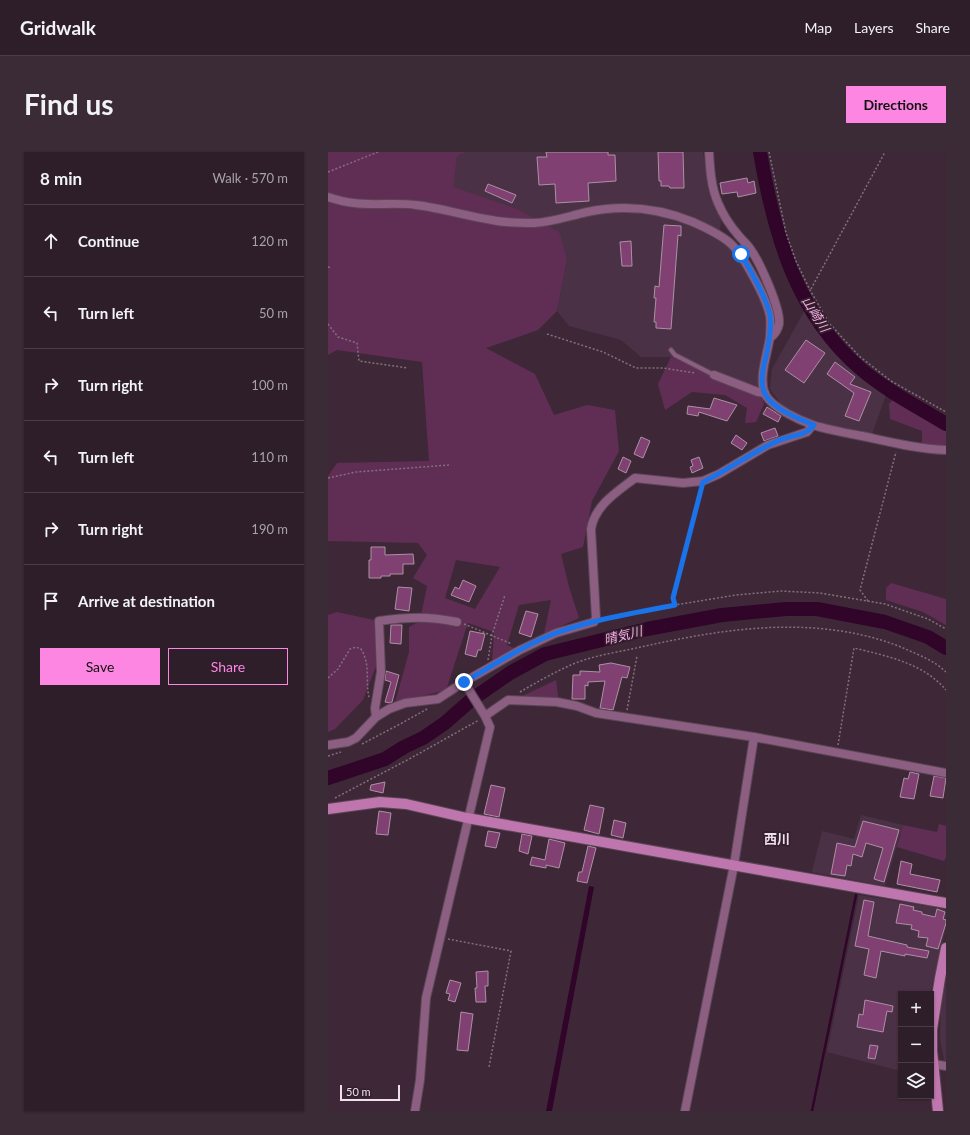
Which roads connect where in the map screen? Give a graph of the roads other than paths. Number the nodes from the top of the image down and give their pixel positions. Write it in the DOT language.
graph roads {
  1 [pos="709,152"];
  2 [pos="328,196"];
  3 [pos="770,338"];
  4 [pos="671,350"];
  5 [pos="714,375"];
  6 [pos="765,393"];
  7 [pos="814,425"];
  8 [pos="946,450"];
  9 [pos="457,622"];
  10 [pos="464,682"];
  11 [pos="486,716"];
  12 [pos="376,717"];
  13 [pos="754,737"];
  14 [pos="328,745"];
  15 [pos="946,773"];
  16 [pos="328,809"];
  17 [pos="467,818"];
  18 [pos="734,865"];
  19 [pos="946,903"];
  20 [pos="946,948"];
  21 [pos="934,1063"];
  22 [pos="934,1064"];
  23 [pos="946,1066"];
  24 [pos="415,1111"];
  25 [pos="686,1111"];
  26 [pos="938,1111"];
  1 -- 3 [label="street"];
  2 -- 3 [label="street"];
  3 -- 6 [label="street"];
  4 -- 5 [label="lane"];
  5 -- 6 [label="street"];
  6 -- 7 [label="street"];
  7 -- 8 [label="street"];
  7 -- 10 [label="street"];
  9 -- 12 [label="street"];
  10 -- 11 [label="street"];
  10 -- 12 [label="street"];
  11 -- 13 [label="street"];
  11 -- 17 [label="street"];
  12 -- 14 [label="street"];
  13 -- 15 [label="street"];
  13 -- 18 [label="street"];
  16 -- 17 [label="street"];
  17 -- 18 [label="street"];
  17 -- 24 [label="street"];
  18 -- 19 [label="street"];
  18 -- 25 [label="street"];
  20 -- 21 [label="street"];
  22 -- 23 [label="street"];
  22 -- 26 [label="street"];
}
